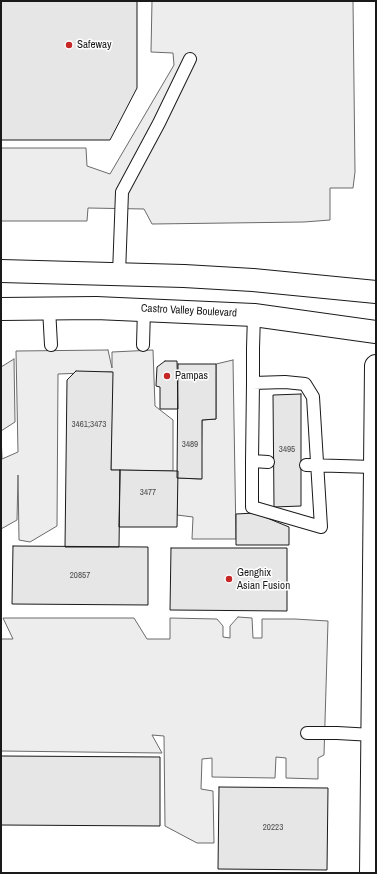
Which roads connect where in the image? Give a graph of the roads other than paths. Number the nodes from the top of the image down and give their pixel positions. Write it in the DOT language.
graph roads {
  1 [pos="190,59"];
  2 [pos="1,271"];
  3 [pos="119,274"];
  4 [pos="376,292"];
  5 [pos="49,308"];
  6 [pos="1,309"];
  7 [pos="144,309"];
  8 [pos="254,315"];
  9 [pos="376,332"];
  10 [pos="51,345"];
  11 [pos="143,345"];
  12 [pos="376,366"];
  13 [pos="253,383"];
  14 [pos="252,460"];
  15 [pos="268,462"];
  16 [pos="312,465"];
  17 [pos="374,467"];
  18 [pos="307,733"];
  19 [pos="374,736"];
  20 [pos="372,873"];
  1 -- 3 [label="lane"];
  2 -- 3 [label="main road"];
  3 -- 4 [label="main road"];
  5 -- 6 [label="main road, Castro Valley Boulevard"];
  5 -- 7 [label="main road, Castro Valley Boulevard"];
  5 -- 10 [label="lane"];
  7 -- 8 [label="main road, Castro Valley Boulevard"];
  7 -- 11 [label="lane"];
  8 -- 9 [label="main road, Castro Valley Boulevard"];
  8 -- 13 [label="lane"];
  12 -- 17 [label="main road"];
  13 -- 14 [label="lane"];
  13 -- 16 [label="lane"];
  14 -- 15 [label="lane"];
  14 -- 16 [label="lane"];
  16 -- 17 [label="lane"];
  17 -- 19 [label="main road"];
  18 -- 19 [label="lane"];
  19 -- 20 [label="main road"];
}
